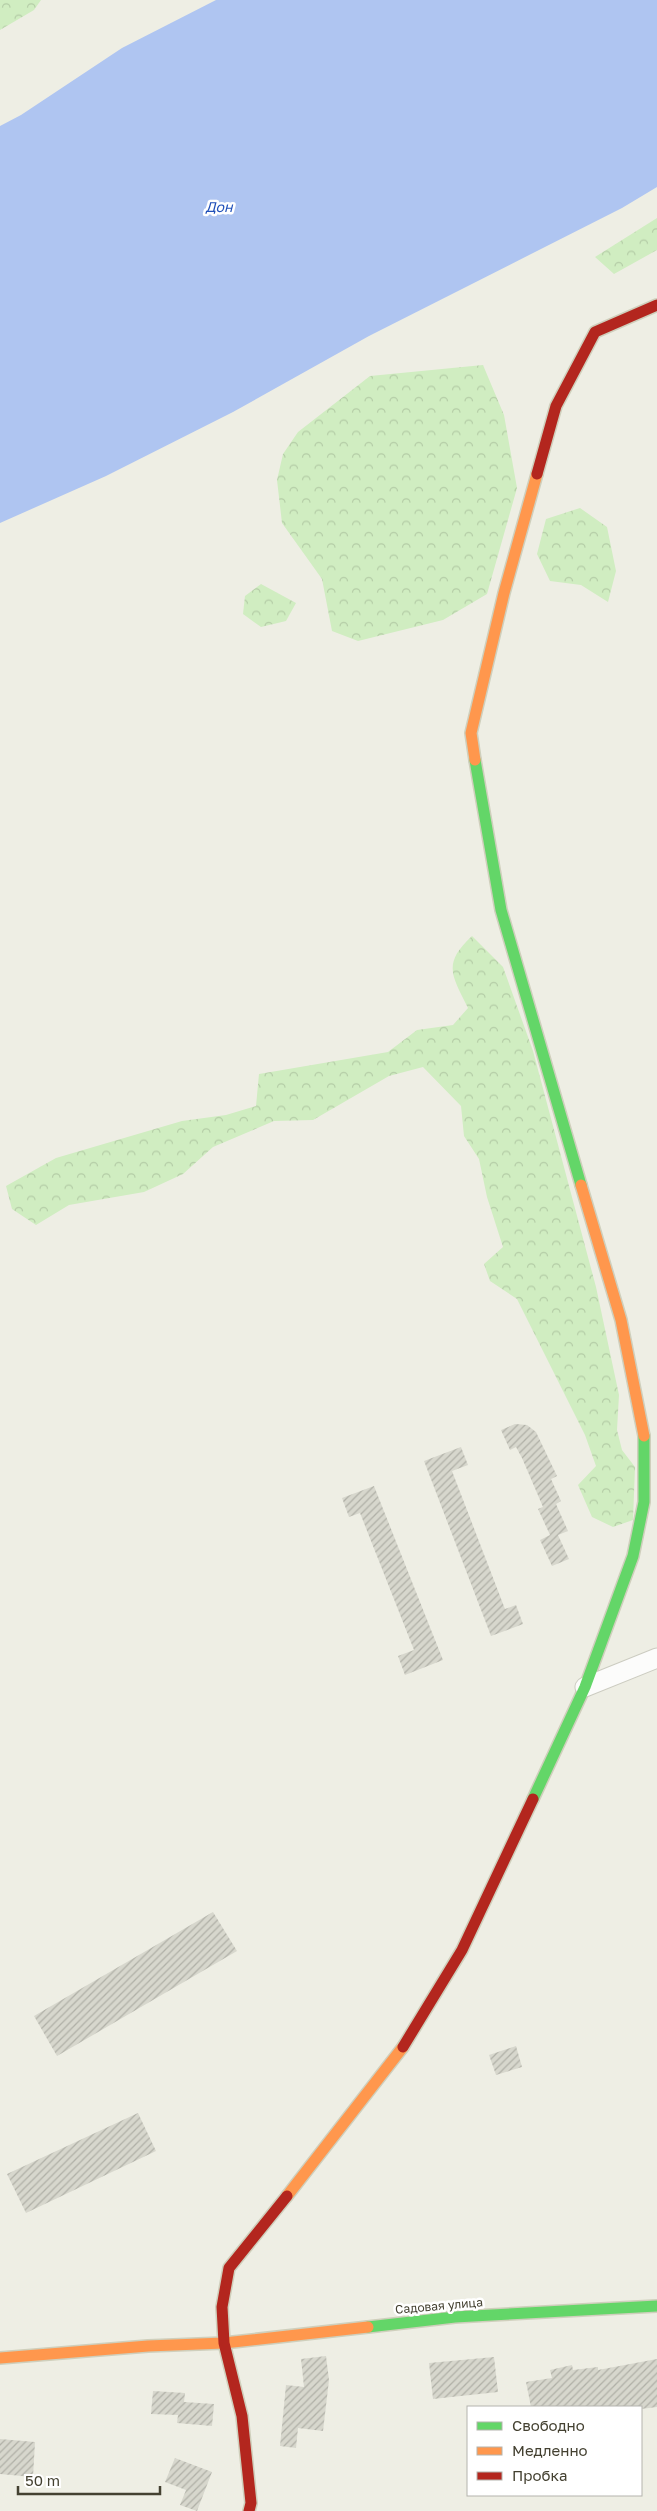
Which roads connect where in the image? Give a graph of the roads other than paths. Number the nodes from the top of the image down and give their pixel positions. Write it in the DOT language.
graph roads {
  1 [pos="657,305"];
  2 [pos="657,1658"];
  3 [pos="585,1687"];
  4 [pos="657,2306"];
  5 [pos="224,2343"];
  6 [pos="0,2358"];
  7 [pos="249,2511"];
  1 -- 3 [label="street"];
  2 -- 3 [label="street"];
  3 -- 5 [label="street"];
  4 -- 5 [label="street, Садовая улица"];
  5 -- 6 [label="street, Садовая улица"];
  5 -- 7 [label="street"];
}
